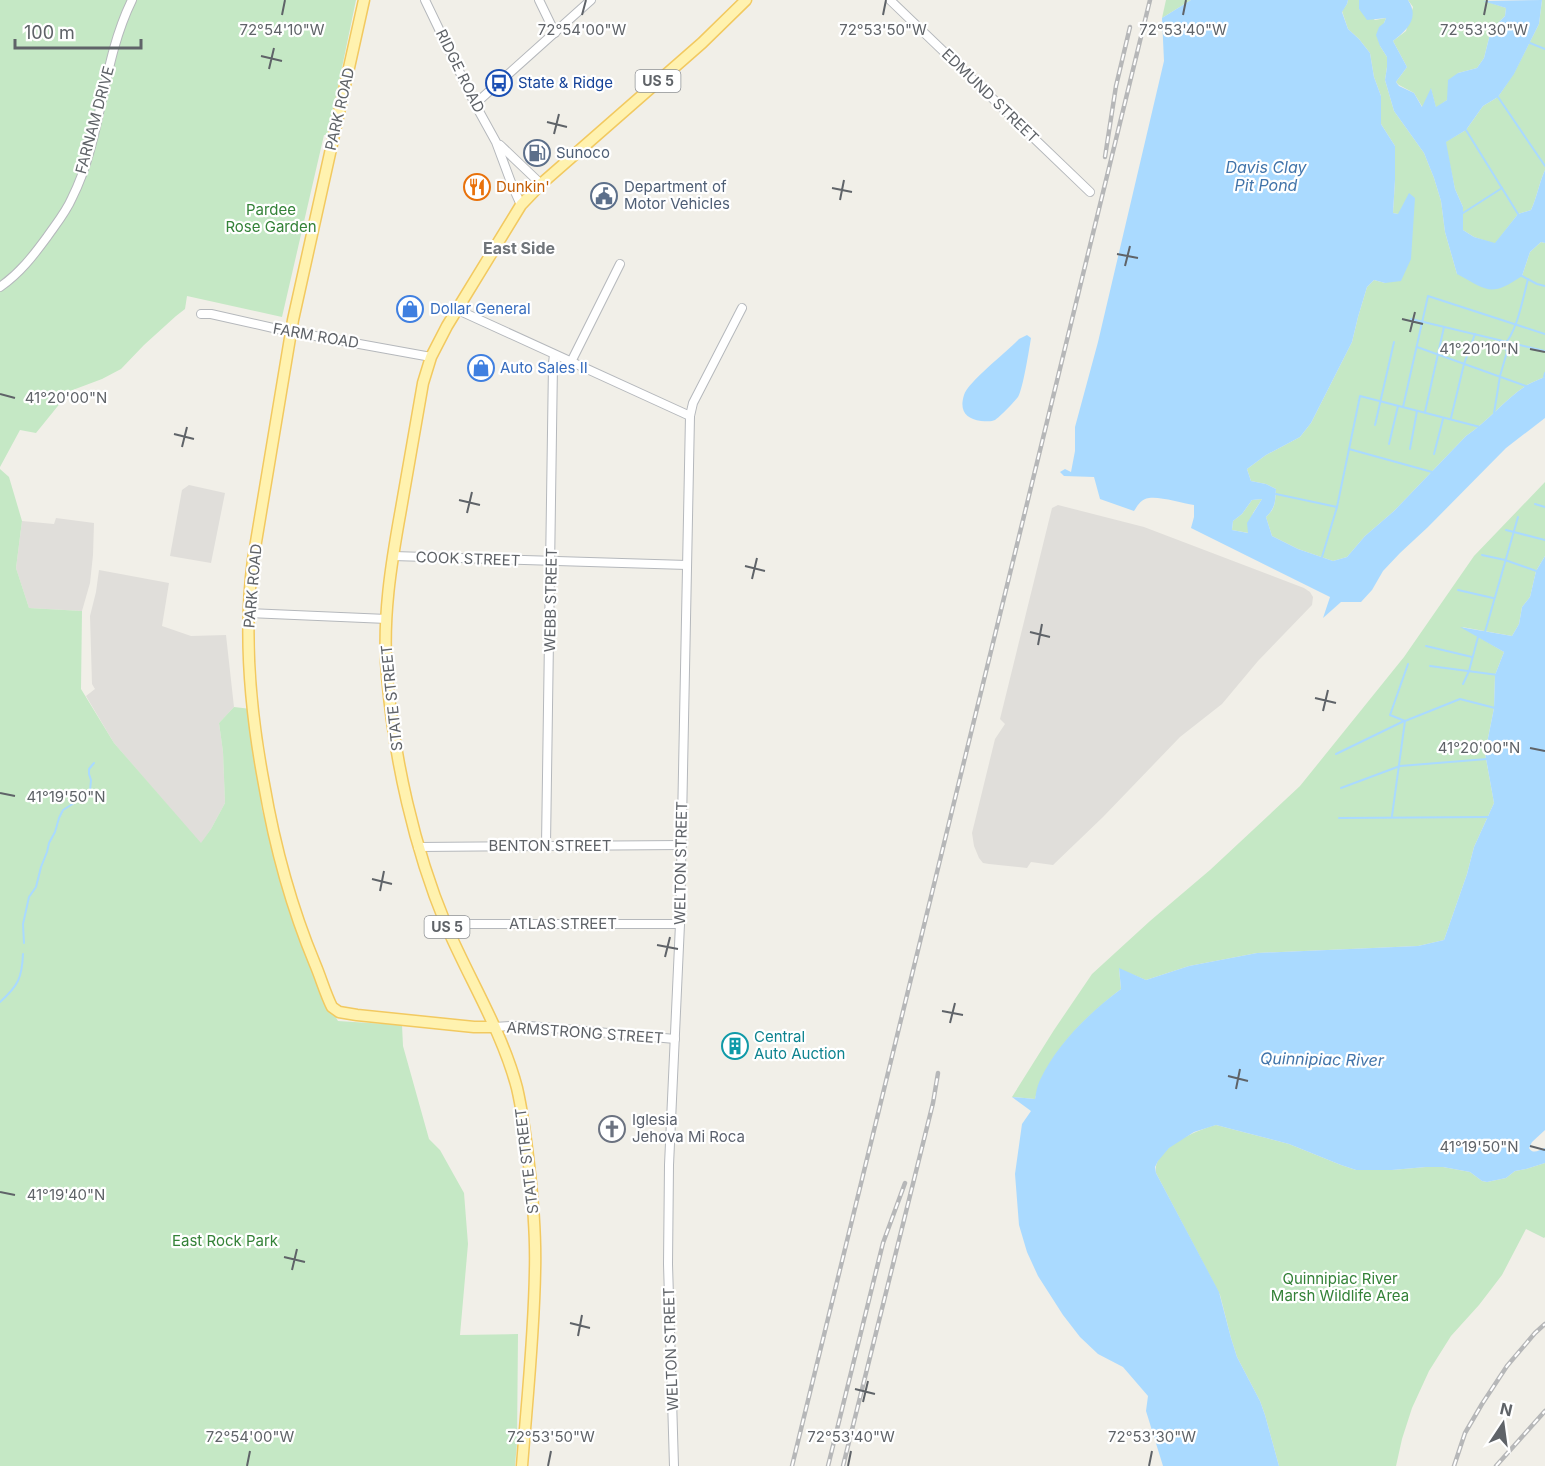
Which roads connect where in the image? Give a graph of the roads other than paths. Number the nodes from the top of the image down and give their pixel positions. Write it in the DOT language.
graph roads {
  1 [pos="132,0"];
  2 [pos="364,0"];
  3 [pos="424,0"];
  4 [pos="539,0"];
  5 [pos="591,0"];
  6 [pos="746,0"];
  7 [pos="890,0"];
  8 [pos="555,33"];
  9 [pos="475,104"];
  10 [pos="496,142"];
  11 [pos="541,184"];
  12 [pos="1090,192"];
  13 [pos="521,205"];
  14 [pos="620,264"];
  15 [pos="0,287"];
  16 [pos="742,308"];
  17 [pos="458,310"];
  18 [pos="201,314"];
  19 [pos="291,332"];
  20 [pos="554,355"];
  21 [pos="431,357"];
  22 [pos="570,362"];
  23 [pos="690,416"];
  24 [pos="393,556"];
  25 [pos="551,561"];
  26 [pos="687,566"];
  27 [pos="249,613"];
  28 [pos="387,619"];
  29 [pos="546,845"];
  30 [pos="682,845"];
  31 [pos="418,847"];
  32 [pos="446,924"];
  33 [pos="680,924"];
  34 [pos="494,1027"];
  35 [pos="675,1039"];
  36 [pos="522,1466"];
  37 [pos="674,1466"];
  1 -- 15 [label="street, FARNAM DRIVE"];
  2 -- 19 [label="main road, PARK ROAD"];
  3 -- 9 [label="street, RIDGE ROAD"];
  4 -- 8 [label="street"];
  5 -- 8 [label="street"];
  6 -- 11 [label="main road, STATE STREET / US 5"];
  7 -- 12 [label="street, EDMUND STREET"];
  8 -- 9 [label="street"];
  9 -- 10 [label="street, RIDGE ROAD"];
  10 -- 11 [label="street, RIDGE ROAD"];
  10 -- 13 [label="street, RIDGE ROAD"];
  11 -- 13 [label="main road, STATE STREET / US 5"];
  13 -- 17 [label="main road, STATE STREET / US 5"];
  14 -- 22 [label="street"];
  16 -- 23 [label="street, WELTON STREET"];
  17 -- 20 [label="street"];
  17 -- 21 [label="main road, STATE STREET / US 5"];
  18 -- 19 [label="street, FARM ROAD"];
  19 -- 21 [label="street, FARM ROAD"];
  19 -- 27 [label="main road, PARK ROAD"];
  20 -- 22 [label="street"];
  20 -- 25 [label="street, WEBB STREET"];
  21 -- 24 [label="main road, STATE STREET / US 5"];
  22 -- 23 [label="street"];
  23 -- 26 [label="street, WELTON STREET"];
  24 -- 25 [label="street, COOK STREET"];
  24 -- 28 [label="main road, STATE STREET / US 5"];
  25 -- 26 [label="street, COOK STREET"];
  25 -- 29 [label="street, WEBB STREET"];
  26 -- 30 [label="street, WELTON STREET"];
  27 -- 28 [label="street"];
  27 -- 34 [label="main road, PARK ROAD"];
  28 -- 31 [label="main road, STATE STREET / US 5"];
  29 -- 30 [label="street, BENTON STREET"];
  29 -- 31 [label="street, BENTON STREET"];
  30 -- 33 [label="street, WELTON STREET"];
  31 -- 32 [label="main road, STATE STREET / US 5"];
  32 -- 33 [label="street, ATLAS STREET"];
  32 -- 34 [label="main road, STATE STREET / US 5"];
  33 -- 35 [label="street, WELTON STREET"];
  34 -- 35 [label="street, ARMSTRONG STREET"];
  34 -- 36 [label="main road, STATE STREET / US 5"];
  35 -- 37 [label="street, WELTON STREET"];
}
